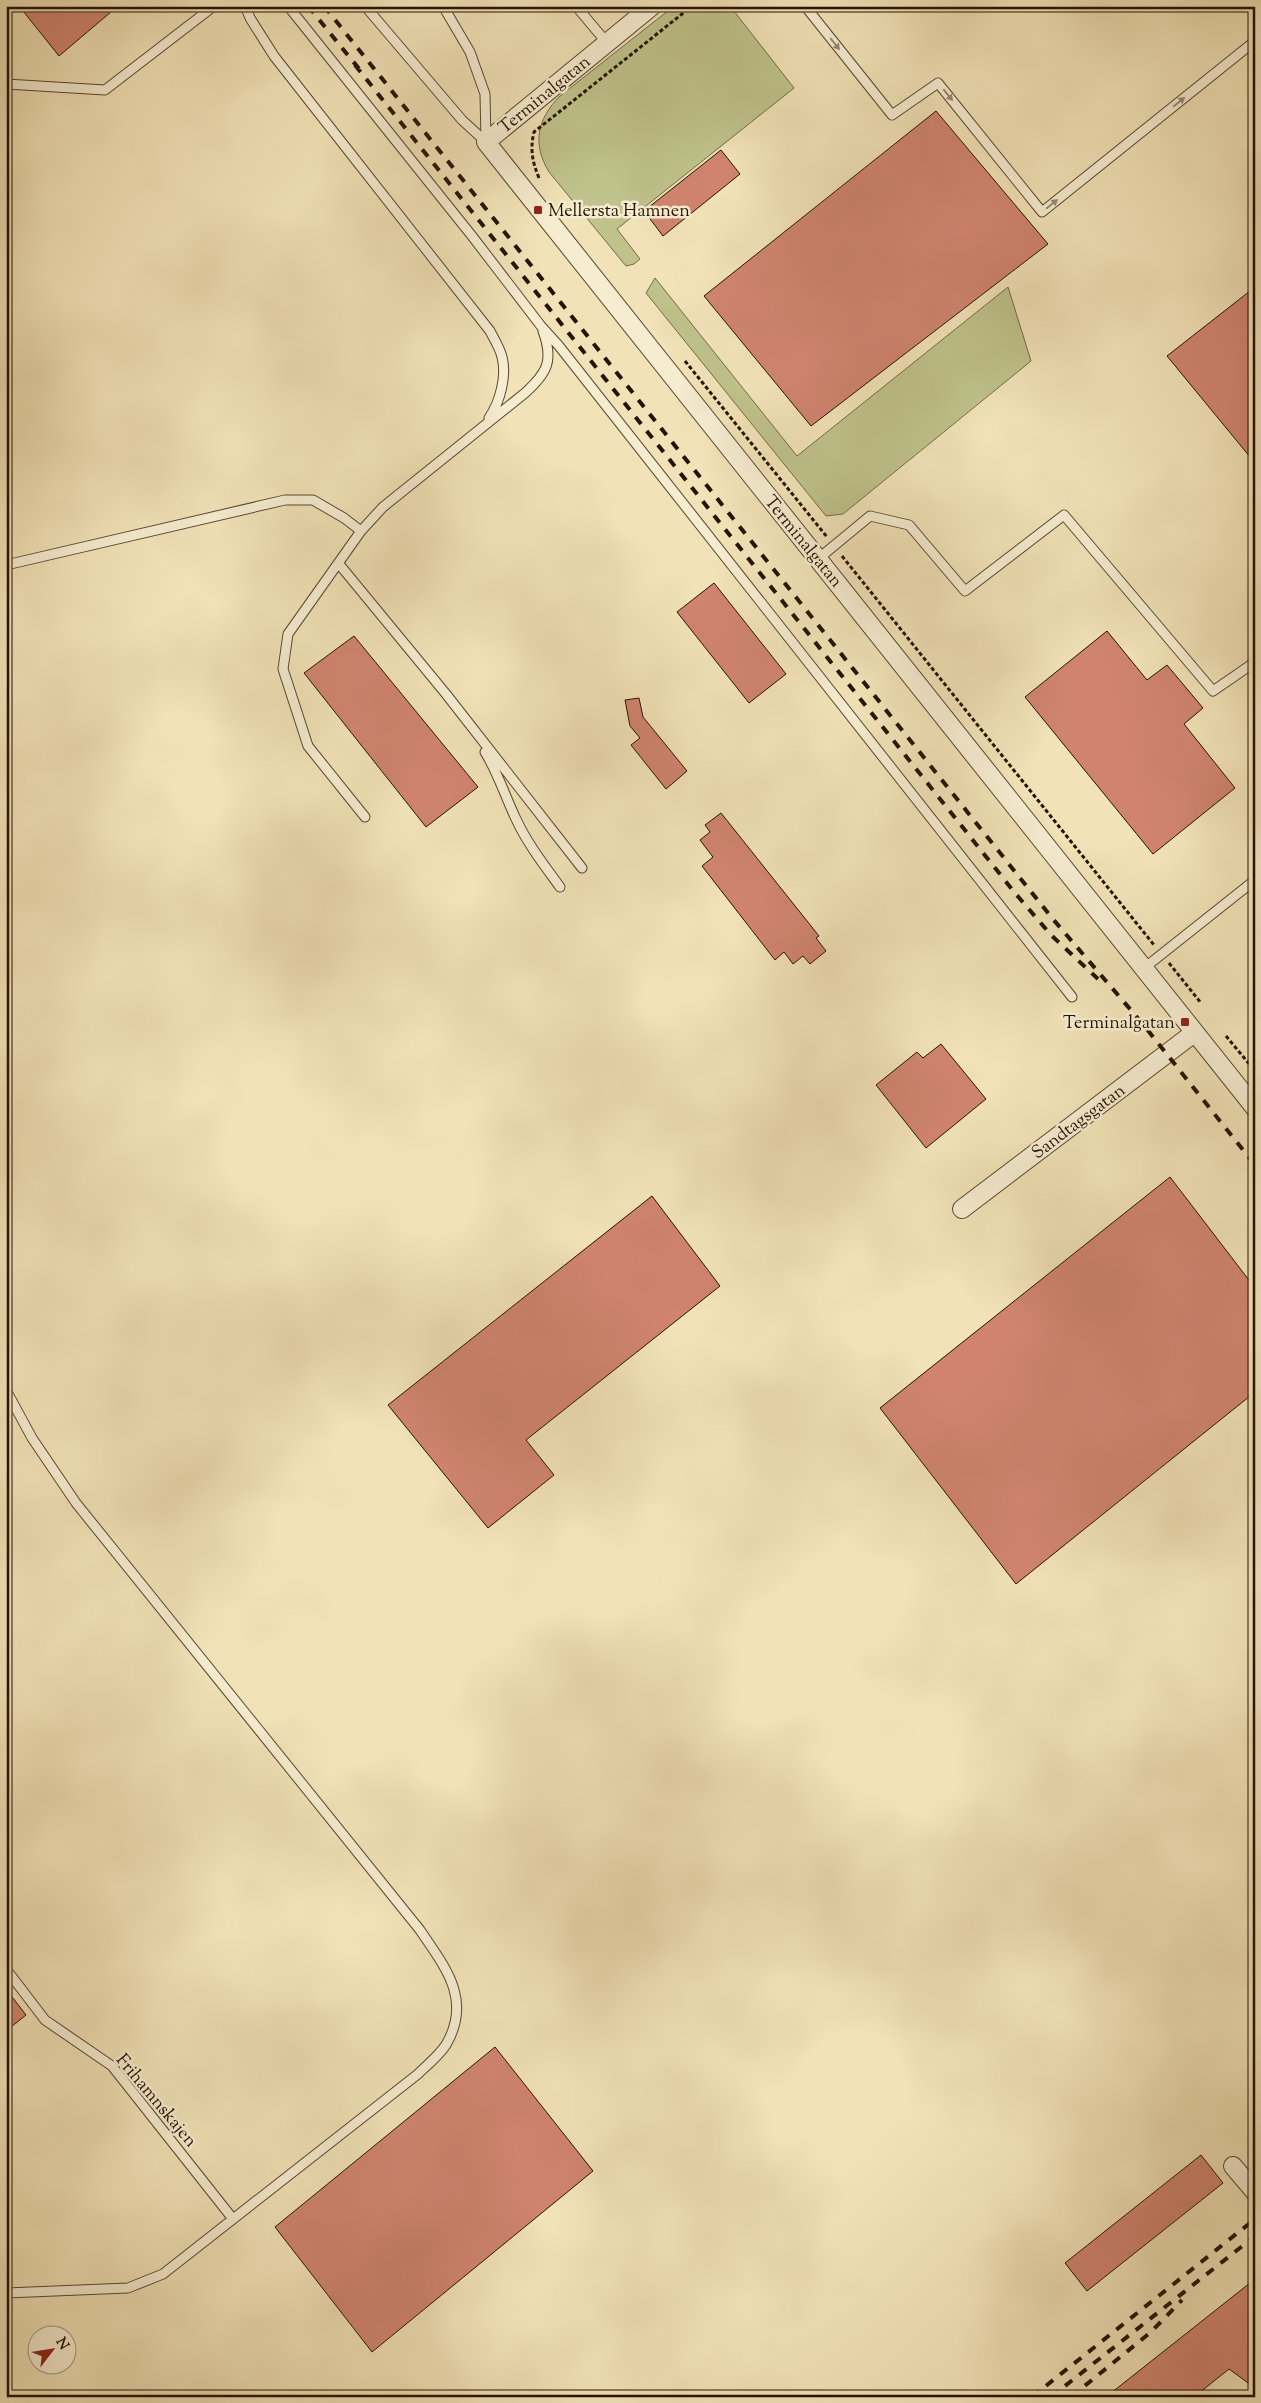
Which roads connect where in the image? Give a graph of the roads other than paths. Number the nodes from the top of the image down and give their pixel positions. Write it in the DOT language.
graph roads {
  1 [pos="214,6"];
  2 [pos="246,6"];
  3 [pos="288,6"];
  4 [pos="365,6"];
  5 [pos="443,6"];
  6 [pos="576,6"];
  7 [pos="652,6"];
  8 [pos="804,6"];
  9 [pos="1255,41"];
  10 [pos="607,43"];
  11 [pos="6,84"];
  12 [pos="486,142"];
  13 [pos="541,326"];
  14 [pos="484,425"];
  15 [pos="361,531"];
  16 [pos="818,558"];
  17 [pos="339,564"];
  18 [pos="6,565"];
  19 [pos="1255,662"];
  20 [pos="446,694"];
  21 [pos="365,817"];
  22 [pos="582,868"];
  23 [pos="1255,883"];
  24 [pos="560,887"];
  25 [pos="1143,969"];
  26 [pos="1072,997"];
  27 [pos="1194,1033"];
  28 [pos="1255,1108"];
  29 [pos="962,1209"];
  30 [pos="6,1390"];
  31 [pos="6,1969"];
  32 [pos="1233,2166"];
  33 [pos="1255,2192"];
  34 [pos="233,2219"];
  35 [pos="7,2291"];
  1 -- 11 [label="lane"];
  2 -- 14 [label="lane"];
  3 -- 13 [label="lane"];
  4 -- 12 [label="lane"];
  5 -- 12 [label="lane"];
  6 -- 10 [label="lane"];
  7 -- 10 [label="street, Terminalgatan"];
  8 -- 9 [label="lane, one-way"];
  10 -- 12 [label="street, Terminalgatan"];
  12 -- 16 [label="street, Terminalgatan"];
  13 -- 14 [label="lane"];
  13 -- 26 [label="lane"];
  14 -- 15 [label="lane"];
  15 -- 17 [label="lane"];
  15 -- 18 [label="lane"];
  16 -- 19 [label="lane"];
  16 -- 25 [label="street, Terminalgatan"];
  17 -- 20 [label="lane"];
  17 -- 21 [label="lane"];
  20 -- 22 [label="lane"];
  20 -- 24 [label="lane"];
  23 -- 25 [label="lane"];
  25 -- 27 [label="street, Terminalgatan"];
  27 -- 28 [label="street, Terminalgatan"];
  27 -- 29 [label="street, Sandtagsgatan"];
  30 -- 34 [label="lane"];
  31 -- 34 [label="lane, Frihamnskajen"];
  32 -- 33 [label="street"];
  34 -- 35 [label="lane"];
}
